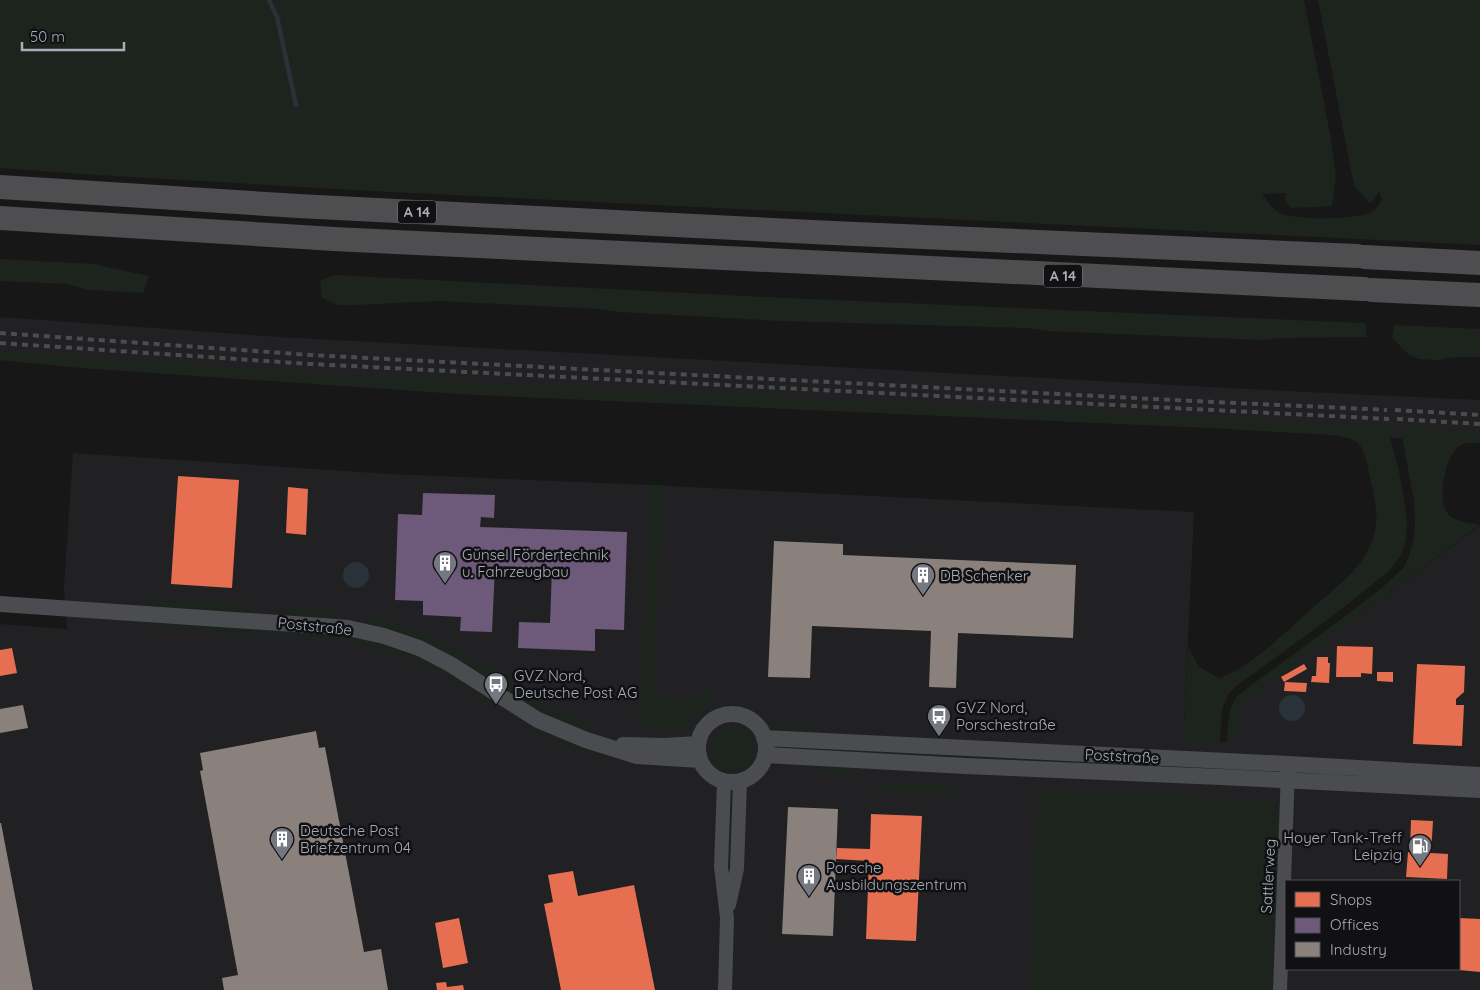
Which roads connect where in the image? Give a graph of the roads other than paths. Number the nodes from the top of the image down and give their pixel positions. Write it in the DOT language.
graph roads {
  1 [pos="0,187"];
  2 [pos="0,218"];
  3 [pos="1480,263"];
  4 [pos="1480,295"];
  5 [pos="0,604"];
  6 [pos="764,738"];
  7 [pos="699,752"];
  8 [pos="765,755"];
  9 [pos="1289,764"];
  10 [pos="1480,775"];
  11 [pos="1288,781"];
  12 [pos="732,782"];
  13 [pos="1480,790"];
  14 [pos="725,990"];
  15 [pos="1280,990"];
  1 -- 3 [label="highway, A 14"];
  2 -- 4 [label="highway, A 14"];
  5 -- 7 [label="street, Poststraße"];
  6 -- 7 [label="street"];
  6 -- 8 [label="street"];
  6 -- 9 [label="street, Poststraße"];
  7 -- 12 [label="street"];
  8 -- 11 [label="street, Poststraße"];
  8 -- 12 [label="street"];
  9 -- 10 [label="street, Poststraße"];
  9 -- 11 [label="street, Sattlerweg"];
  11 -- 13 [label="street, Poststraße"];
  11 -- 15 [label="street, Sattlerweg"];
  12 -- 14 [label="street"];
}
